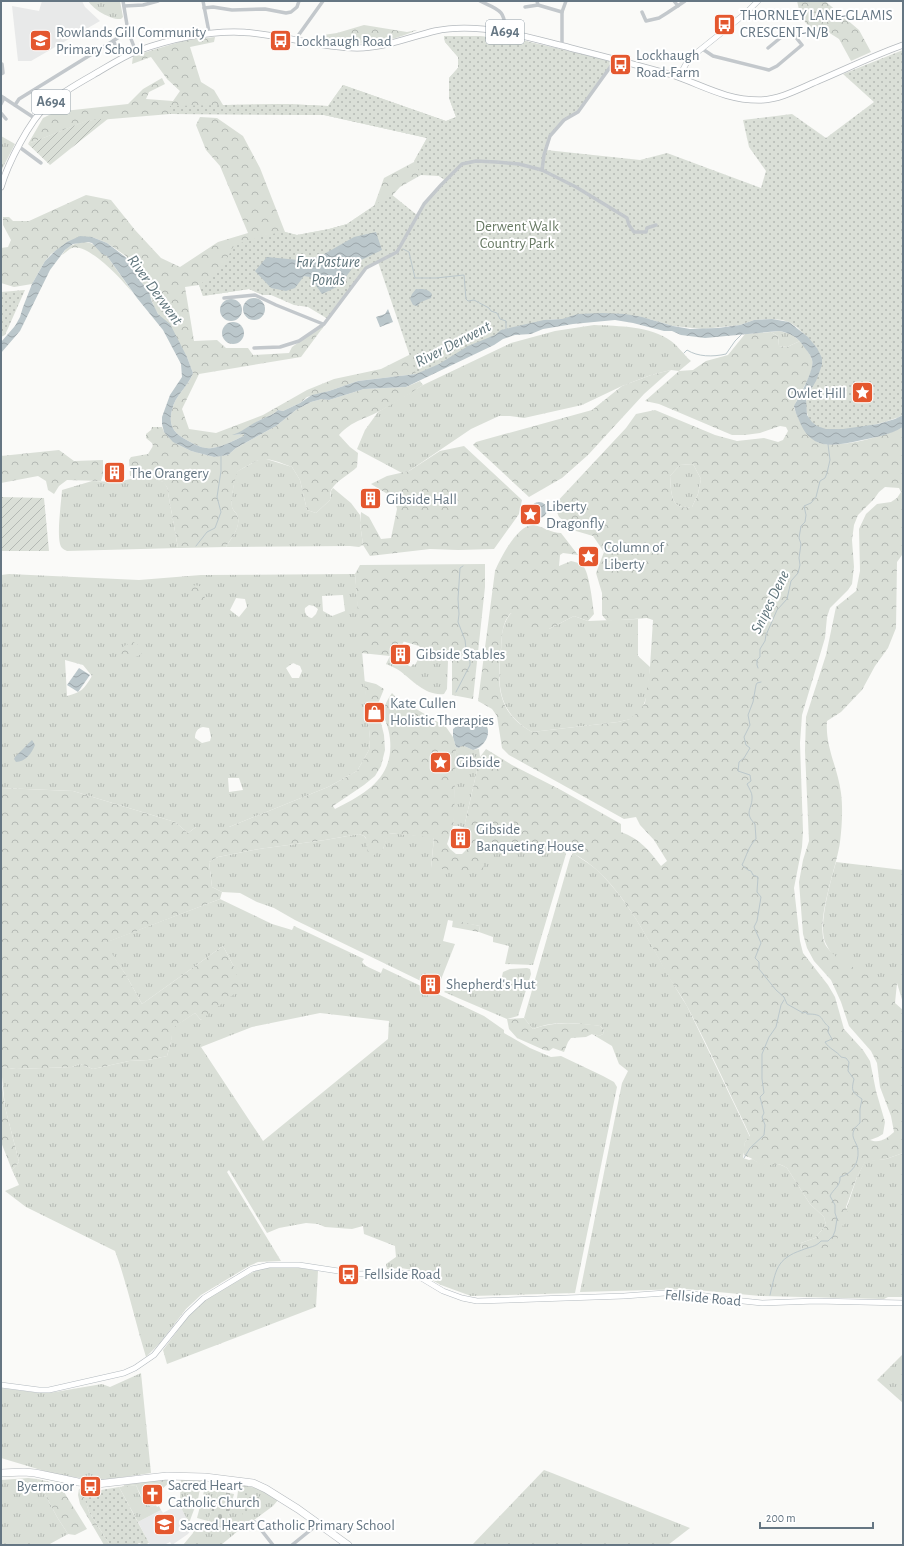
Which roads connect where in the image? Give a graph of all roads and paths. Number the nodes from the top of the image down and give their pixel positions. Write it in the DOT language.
graph roads {
  1 [pos="123,1"];
  2 [pos="158,1"];
  3 [pos="203,1"];
  4 [pos="299,1"];
  5 [pos="324,1"];
  6 [pos="480,1"];
  7 [pos="566,1"];
  8 [pos="674,1"];
  9 [pos="685,1"];
  10 [pos="758,1"];
  11 [pos="538,3"];
  12 [pos="124,6"];
  13 [pos="678,6"];
  14 [pos="525,7"];
  15 [pos="204,8"];
  16 [pos="562,12"];
  17 [pos="642,12"];
  18 [pos="128,31"];
  19 [pos="209,32"];
  20 [pos="504,32"];
  21 [pos="295,40"];
  22 [pos="113,41"];
  23 [pos="903,45"];
  24 [pos="562,46"];
  25 [pos="701,48"];
  26 [pos="768,48"];
  27 [pos="119,50"];
  28 [pos="136,52"];
  29 [pos="616,59"];
  30 [pos="2,64"];
  31 [pos="2,73"];
  32 [pos="7,75"];
  33 [pos="679,77"];
  34 [pos="2,97"];
  35 [pos="1,104"];
  36 [pos="15,105"];
  37 [pos="1,113"];
  38 [pos="6,119"];
  39 [pos="36,119"];
  40 [pos="18,146"];
  41 [pos="41,164"];
  42 [pos="543,168"];
  43 [pos="1,187"];
  44 [pos="656,225"];
  45 [pos="224,298"];
  46 [pos="323,324"];
  47 [pos="254,348"];
  48 [pos="903,1303"];
  49 [pos="1,1385"];
  50 [pos="1,1473"];
  51 [pos="255,1522"];
  52 [pos="319,1524"];
  53 [pos="273,1545"];
  54 [pos="292,1545"];
  55 [pos="348,1545"];
  1 -- 12 [label="street"];
  2 -- 12 [label="street"];
  3 -- 15 [label="street"];
  4 -- 15 [label="street"];
  5 -- 21 [label="street"];
  6 -- 20 [label="street"];
  7 -- 16 [label="street"];
  8 -- 13 [label="street"];
  9 -- 13 [label="street"];
  10 -- 25 [label="street"];
  11 -- 14 [label="street"];
  11 -- 16 [label="street"];
  12 -- 18 [label="street"];
  13 -- 17 [label="street"];
  15 -- 19 [label="street"];
  16 -- 24 [label="street"];
  18 -- 22 [label="street"];
  18 -- 28 [label="street"];
  19 -- 21 [label="main road, A694"];
  19 -- 28 [label="main road, A694"];
  20 -- 21 [label="main road, A694"];
  20 -- 24 [label="main road, A694"];
  22 -- 27 [label="street"];
  22 -- 36 [label="street"];
  23 -- 33 [label="main road, A694"];
  24 -- 29 [label="main road, A694"];
  25 -- 26 [label="street"];
  25 -- 33 [label="street"];
  28 -- 39 [label="main road, A694"];
  29 -- 33 [label="main road, A694"];
  29 -- 42 [label="street"];
  30 -- 31 [label="street"];
  31 -- 32 [label="street"];
  34 -- 35 [label="street"];
  34 -- 36 [label="street"];
  36 -- 39 [label="street"];
  37 -- 38 [label="street"];
  39 -- 40 [label="main road, A694"];
  40 -- 41 [label="street"];
  40 -- 43 [label="main road, A694"];
  42 -- 44 [label="street"];
  42 -- 46 [label="street"];
  45 -- 46 [label="street"];
  46 -- 47 [label="street"];
  48 -- 49 [label="street, Fellside Road"];
  50 -- 52 [label="highway"];
  51 -- 53 [label="street"];
  52 -- 54 [label="street"];
  52 -- 55 [label="highway"];
}
